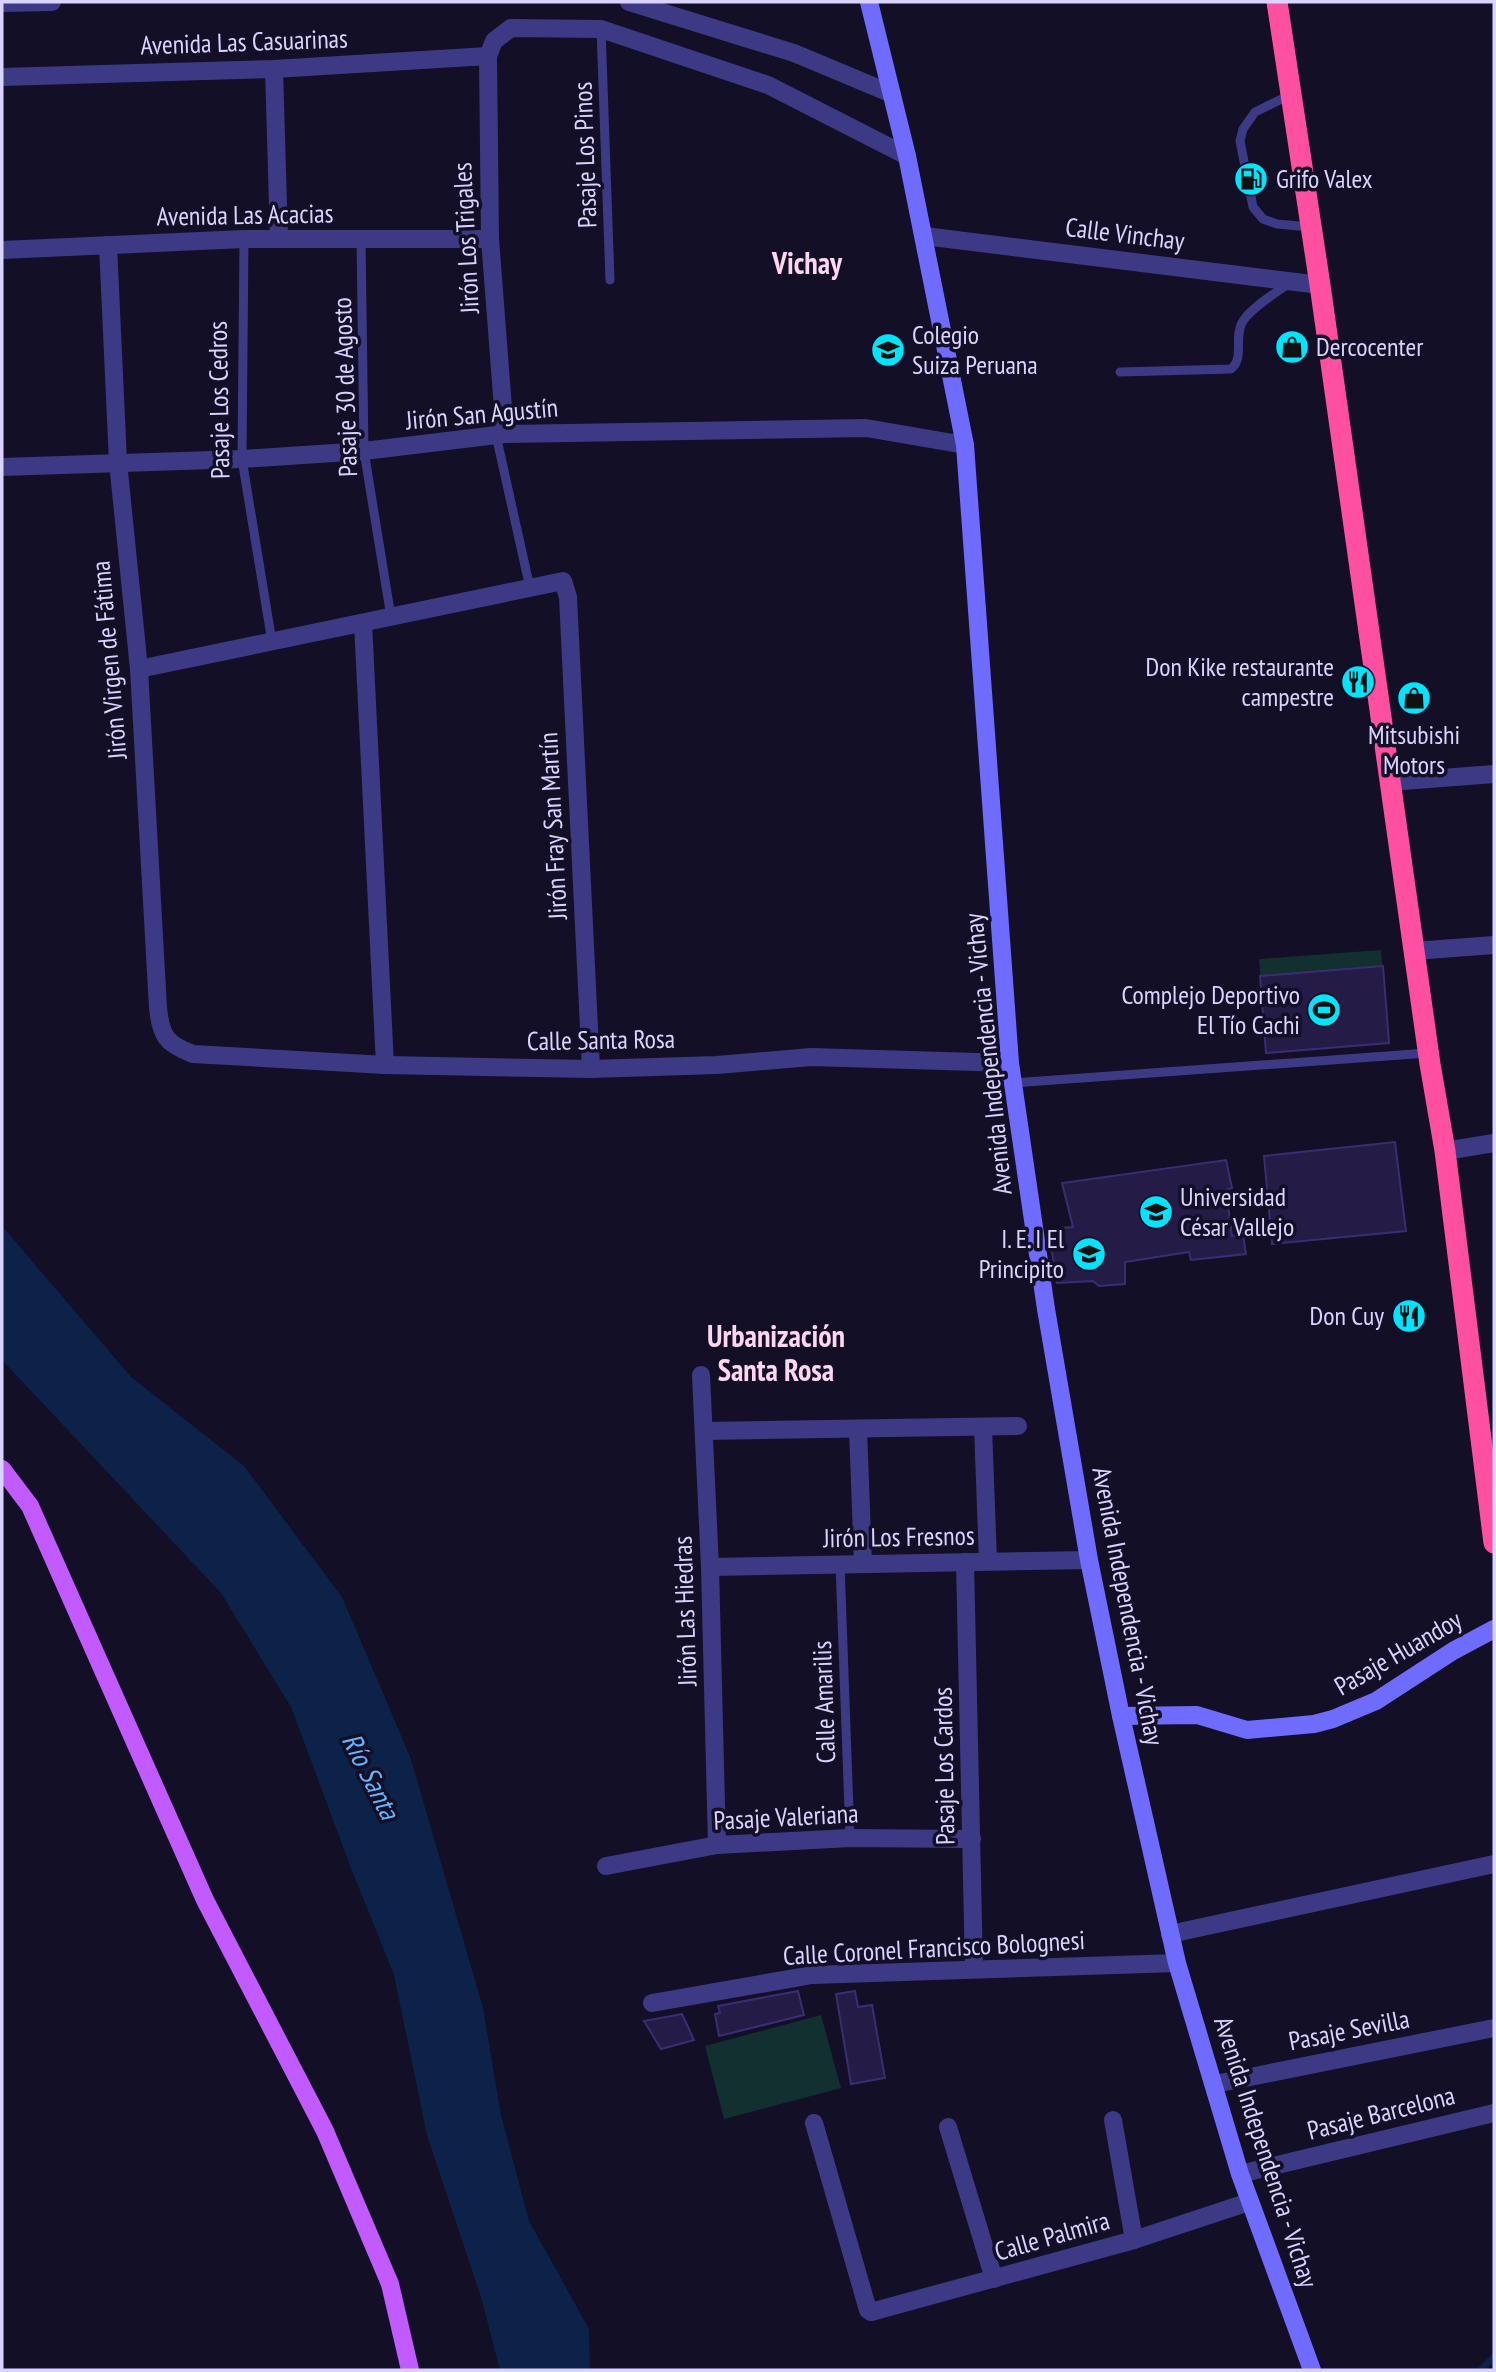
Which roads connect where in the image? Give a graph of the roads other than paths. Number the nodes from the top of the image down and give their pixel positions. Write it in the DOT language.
graph roads {
  1 [pos="52,2"];
  2 [pos="629,2"];
  3 [pos="869,2"];
  4 [pos="1277,2"];
  5 [pos="2,3"];
  6 [pos="601,29"];
  7 [pos="491,48"];
  8 [pos="274,69"];
  9 [pos="2,77"];
  10 [pos="892,94"];
  11 [pos="1292,94"];
  12 [pos="907,156"];
  13 [pos="1312,227"];
  14 [pos="924,236"];
  15 [pos="244,239"];
  16 [pos="279,239"];
  17 [pos="361,239"];
  18 [pos="490,239"];
  19 [pos="108,245"];
  20 [pos="2,250"];
  21 [pos="610,280"];
  22 [pos="1292,281"];
  23 [pos="1320,285"];
  24 [pos="1120,372"];
  25 [pos="500,435"];
  26 [pos="965,445"];
  27 [pos="364,451"];
  28 [pos="242,459"];
  29 [pos="118,462"];
  30 [pos="2,467"];
  31 [pos="530,588"];
  32 [pos="391,617"];
  33 [pos="363,624"];
  34 [pos="272,642"];
  35 [pos="139,669"];
  36 [pos="1494,774"];
  37 [pos="1390,782"];
  38 [pos="1494,945"];
  39 [pos="1414,951"];
  40 [pos="1428,1053"];
  41 [pos="193,1054"];
  42 [pos="1010,1063"];
  43 [pos="385,1065"];
  44 [pos="591,1069"];
  45 [pos="1013,1083"];
  46 [pos="1494,1143"];
  47 [pos="1445,1151"];
  48 [pos="701,1375"];
  49 [pos="1018,1426"];
  50 [pos="984,1427"];
  51 [pos="858,1429"];
  52 [pos="704,1431"];
  53 [pos="2,1469"];
  54 [pos="1494,1543"];
  55 [pos="1089,1560"];
  56 [pos="965,1562"];
  57 [pos="988,1562"];
  58 [pos="863,1563"];
  59 [pos="840,1564"];
  60 [pos="710,1567"];
  61 [pos="1494,1629"];
  62 [pos="1121,1716"];
  63 [pos="850,1838"];
  64 [pos="972,1839"];
  65 [pos="717,1845"];
  66 [pos="1494,1864"];
  67 [pos="606,1866"];
  68 [pos="1170,1934"];
  69 [pos="1177,1963"];
  70 [pos="974,1969"];
  71 [pos="652,2003"];
  72 [pos="1494,2028"];
  73 [pos="1215,2084"];
  74 [pos="1494,2113"];
  75 [pos="1113,2120"];
  76 [pos="814,2123"];
  77 [pos="948,2127"];
  78 [pos="1240,2174"];
  79 [pos="1249,2202"];
  80 [pos="1134,2240"];
  81 [pos="994,2279"];
  82 [pos="410,2370"];
  83 [pos="1312,2370"];
  1 -- 5 [label="street"];
  2 -- 10 [label="street"];
  3 -- 10 [label="main road, Avenida Independencia - Vichay"];
  4 -- 11 [label="highway"];
  6 -- 7 [label="street, Avenida Las Casuarinas"];
  6 -- 12 [label="street, Avenida Las Casuarinas"];
  6 -- 21 [label="lane, Pasaje Los Pinos"];
  7 -- 8 [label="street, Avenida Las Casuarinas"];
  7 -- 18 [label="street, Jirón Los Trigales"];
  8 -- 9 [label="street, Avenida Las Casuarinas"];
  8 -- 16 [label="street"];
  10 -- 12 [label="main road, Avenida Independencia - Vichay"];
  11 -- 13 [label="highway"];
  11 -- 13 [label="lane"];
  12 -- 14 [label="main road, Avenida Independencia - Vichay"];
  13 -- 23 [label="highway"];
  14 -- 22 [label="street, Calle Vinchay"];
  14 -- 26 [label="main road, Avenida Independencia - Vichay"];
  15 -- 16 [label="street, Avenida Las Acacias"];
  15 -- 19 [label="street, Avenida Las Acacias"];
  15 -- 28 [label="lane, Pasaje Los Cedros"];
  16 -- 17 [label="street, Avenida Las Acacias"];
  17 -- 18 [label="street, Avenida Las Acacias"];
  17 -- 27 [label="lane, Pasaje 30 de Agosto"];
  18 -- 25 [label="street, Jirón Los Trigales"];
  19 -- 20 [label="street, Avenida Las Acacias"];
  19 -- 29 [label="street, Jirón Virgen de Fátima"];
  22 -- 23 [label="street, Calle Vinchay"];
  22 -- 24 [label="lane"];
  23 -- 37 [label="highway"];
  25 -- 26 [label="street, Jirón San Agustín"];
  25 -- 27 [label="street, Jirón San Agustín"];
  25 -- 31 [label="lane"];
  26 -- 42 [label="main road, Avenida Independencia - Vichay"];
  27 -- 28 [label="street, Jirón San Agustín"];
  27 -- 32 [label="lane, Pasaje 30 de Agosto"];
  28 -- 29 [label="street, Jirón San Agustín"];
  28 -- 34 [label="lane, Pasaje Los Cedros"];
  29 -- 30 [label="street, Jirón San Agustín"];
  29 -- 35 [label="street, Jirón Virgen de Fátima"];
  31 -- 32 [label="street"];
  31 -- 44 [label="street, Jirón Fray San Martín"];
  32 -- 33 [label="street"];
  33 -- 34 [label="street"];
  33 -- 43 [label="street"];
  34 -- 35 [label="street"];
  35 -- 41 [label="street, Jirón Virgen de Fátima"];
  36 -- 37 [label="street"];
  37 -- 39 [label="highway"];
  38 -- 39 [label="street"];
  39 -- 40 [label="highway"];
  40 -- 45 [label="lane"];
  40 -- 47 [label="highway"];
  41 -- 43 [label="street, Calle Santa Rosa"];
  42 -- 44 [label="street, Calle Santa Rosa"];
  42 -- 45 [label="main road, Avenida Independencia - Vichay"];
  43 -- 44 [label="street, Calle Santa Rosa"];
  45 -- 55 [label="main road, Avenida Independencia - Vichay"];
  46 -- 47 [label="street"];
  47 -- 54 [label="highway"];
  48 -- 52 [label="street, Jirón Las Hiedras"];
  49 -- 50 [label="street"];
  50 -- 51 [label="street"];
  50 -- 57 [label="street"];
  51 -- 52 [label="street"];
  51 -- 58 [label="street"];
  52 -- 60 [label="street, Jirón Las Hiedras"];
  53 -- 82 [label="main road"];
  55 -- 57 [label="street, Jirón Los Fresnos"];
  55 -- 62 [label="main road, Avenida Independencia - Vichay"];
  56 -- 57 [label="street, Jirón Los Fresnos"];
  56 -- 58 [label="street, Jirón Los Fresnos"];
  56 -- 64 [label="street, Pasaje Los Cardos"];
  58 -- 59 [label="street, Jirón Los Fresnos"];
  59 -- 60 [label="street, Jirón Los Fresnos"];
  59 -- 63 [label="lane, Calle Amarilis"];
  60 -- 65 [label="street, Jirón Las Hiedras"];
  61 -- 62 [label="main road, Pasaje Huandoy"];
  62 -- 68 [label="main road, Avenida Independencia - Vichay"];
  63 -- 64 [label="street, Pasaje Valeriana"];
  63 -- 65 [label="street, Pasaje Valeriana"];
  64 -- 70 [label="street, Pasaje Los Cardos"];
  65 -- 67 [label="street, Pasaje Valeriana"];
  66 -- 68 [label="street"];
  68 -- 69 [label="main road, Avenida Independencia - Vichay"];
  69 -- 70 [label="street, Calle Coronel Francisco Bolognesi"];
  69 -- 73 [label="main road, Avenida Independencia - Vichay"];
  70 -- 71 [label="street, Calle Coronel Francisco Bolognesi"];
  72 -- 73 [label="street, Pasaje Sevilla"];
  73 -- 78 [label="main road, Avenida Independencia - Vichay"];
  74 -- 78 [label="street, Pasaje Barcelona"];
  75 -- 80 [label="street"];
  76 -- 81 [label="street, Calle Palmira"];
  77 -- 81 [label="street"];
  78 -- 79 [label="main road, Avenida Independencia - Vichay"];
  79 -- 80 [label="street, Calle Palmira"];
  79 -- 83 [label="main road, Avenida Independencia - Vichay"];
  80 -- 81 [label="street, Calle Palmira"];
}
